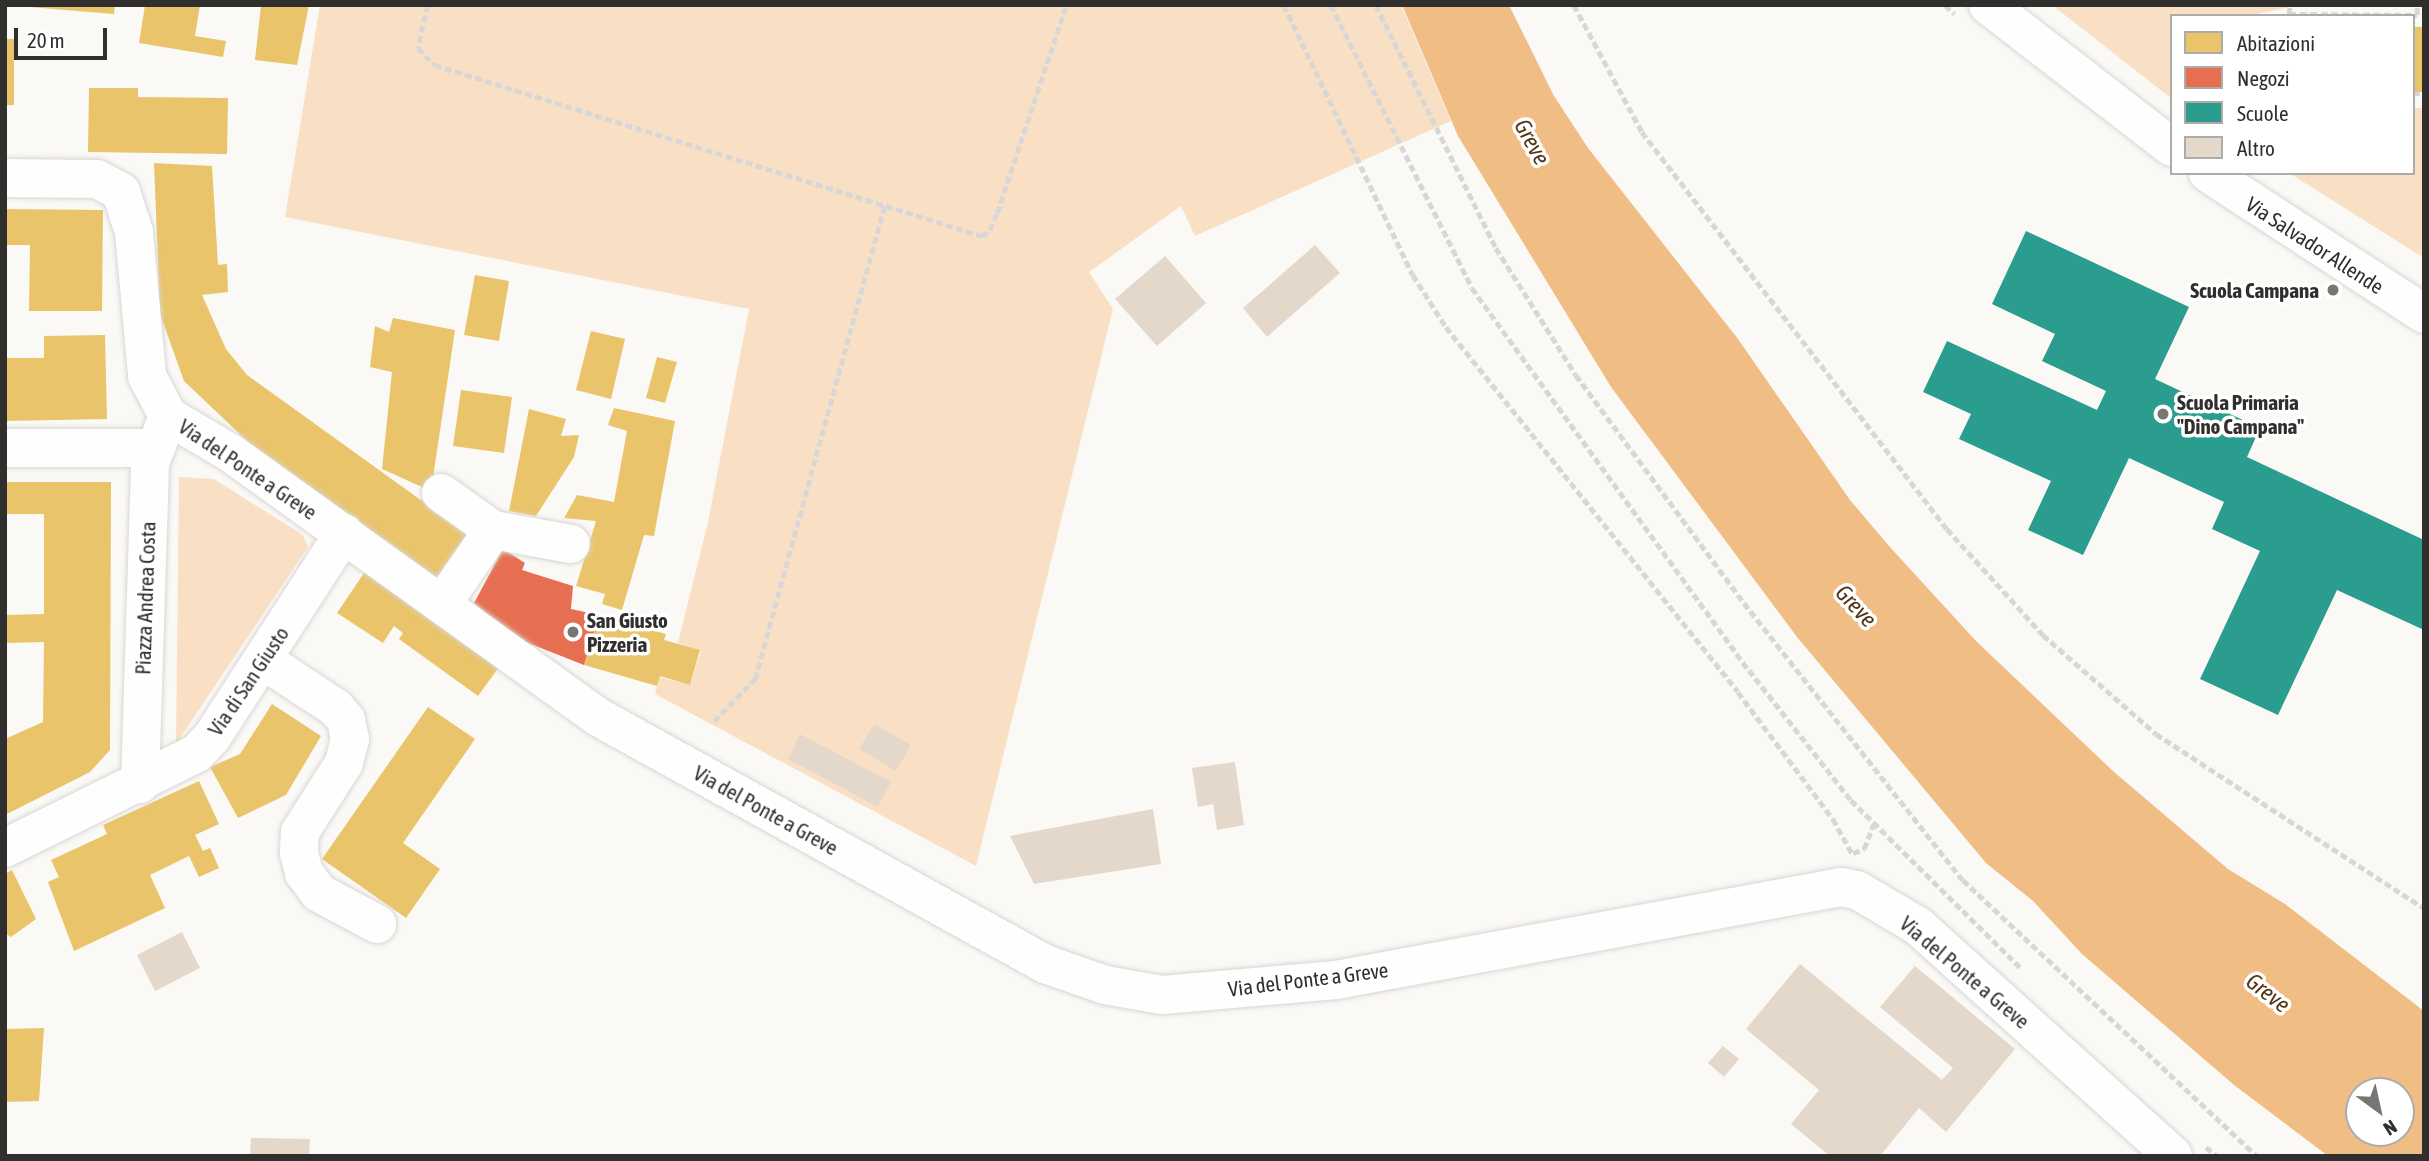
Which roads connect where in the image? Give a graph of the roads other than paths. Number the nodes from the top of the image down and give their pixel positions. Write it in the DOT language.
graph roads {
  1 [pos="1988,5"];
  2 [pos="2170,145"];
  3 [pos="2211,175"];
  4 [pos="5,178"];
  5 [pos="2424,314"];
  6 [pos="162,432"];
  7 [pos="5,448"];
  8 [pos="441,493"];
  9 [pos="493,530"];
  10 [pos="344,533"];
  11 [pos="572,544"];
  12 [pos="442,604"];
  13 [pos="263,660"];
  14 [pos="140,784"];
  15 [pos="5,848"];
  16 [pos="377,924"];
  17 [pos="2173,1156"];
  1 -- 2 [label="street"];
  3 -- 5 [label="street, Via Salvador Allende"];
  4 -- 6 [label="street, Via del Ponte a Greve"];
  6 -- 7 [label="street"];
  6 -- 10 [label="street, Via del Ponte a Greve"];
  6 -- 14 [label="street, Piazza Andrea Costa"];
  8 -- 9 [label="street"];
  9 -- 11 [label="street"];
  9 -- 12 [label="street"];
  10 -- 12 [label="street, Via del Ponte a Greve"];
  10 -- 13 [label="street, Via di San Giusto"];
  12 -- 17 [label="street, Via del Ponte a Greve"];
  13 -- 14 [label="street, Via di San Giusto"];
  13 -- 16 [label="street"];
  14 -- 15 [label="street, Via di San Giusto"];
}
